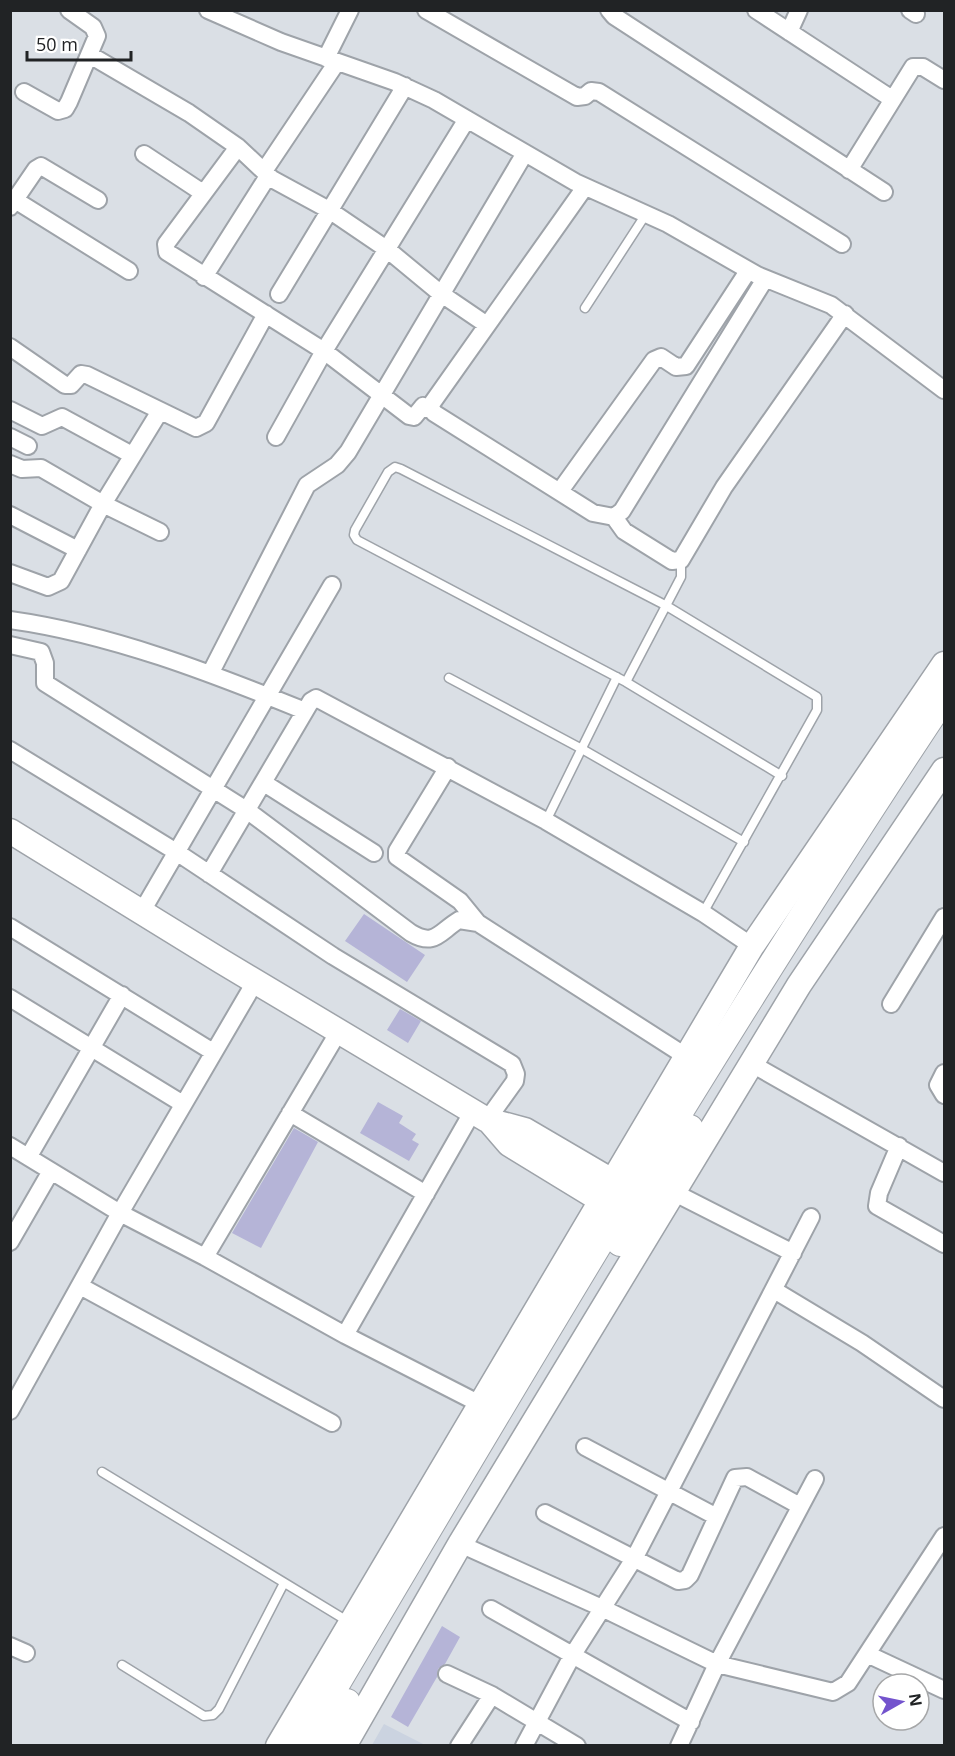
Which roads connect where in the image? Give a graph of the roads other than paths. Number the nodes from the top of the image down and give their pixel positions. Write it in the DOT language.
graph roads {
  1 [pos="69,10"];
  2 [pos="208,10"];
  3 [pos="350,10"];
  4 [pos="426,10"];
  5 [pos="609,10"];
  6 [pos="756,10"];
  7 [pos="799,10"];
  8 [pos="225,15"];
  9 [pos="789,32"];
  10 [pos="90,55"];
  11 [pos="332,60"];
  12 [pos="945,81"];
  13 [pos="405,86"];
  14 [pos="24,92"];
  15 [pos="892,99"];
  16 [pos="467,119"];
  17 [pos="238,147"];
  18 [pos="525,153"];
  19 [pos="144,154"];
  20 [pos="849,170"];
  21 [pos="266,173"];
  22 [pos="585,187"];
  23 [pos="884,192"];
  24 [pos="203,193"];
  25 [pos="98,200"];
  26 [pos="13,203"];
  27 [pos="329,210"];
  28 [pos="646,214"];
  29 [pos="842,244"];
  30 [pos="388,250"];
  31 [pos="129,271"];
  32 [pos="748,271"];
  33 [pos="204,277"];
  34 [pos="765,279"];
  35 [pos="440,293"];
  36 [pos="279,294"];
  37 [pos="585,308"];
  38 [pos="266,314"];
  39 [pos="845,314"];
  40 [pos="487,325"];
  41 [pos="10,347"];
  42 [pos="324,351"];
  43 [pos="945,390"];
  44 [pos="380,394"];
  45 [pos="10,410"];
  46 [pos="431,410"];
  47 [pos="160,411"];
  48 [pos="10,437"];
  49 [pos="276,437"];
  50 [pos="28,446"];
  51 [pos="132,455"];
  52 [pos="10,464"];
  53 [pos="560,491"];
  54 [pos="103,504"];
  55 [pos="10,515"];
  56 [pos="614,517"];
  57 [pos="160,532"];
  58 [pos="78,550"];
  59 [pos="681,560"];
  60 [pos="10,573"];
  61 [pos="332,585"];
  62 [pos="665,605"];
  63 [pos="10,620"];
  64 [pos="51,627"];
  65 [pos="10,645"];
  66 [pos="41,652"];
  67 [pos="945,664"];
  68 [pos="210,674"];
  69 [pos="617,677"];
  70 [pos="449,678"];
  71 [pos="626,682"];
  72 [pos="266,695"];
  73 [pos="945,698"];
  74 [pos="305,711"];
  75 [pos="945,728"];
  76 [pos="582,749"];
  77 [pos="10,750"];
  78 [pos="448,768"];
  79 [pos="944,772"];
  80 [pos="782,776"];
  81 [pos="264,783"];
  82 [pos="213,788"];
  83 [pos="248,811"];
  84 [pos="546,821"];
  85 [pos="13,840"];
  86 [pos="744,842"];
  87 [pos="178,853"];
  88 [pos="374,853"];
  89 [pos="209,874"];
  90 [pos="141,913"];
  91 [pos="703,913"];
  92 [pos="945,917"];
  93 [pos="478,923"];
  94 [pos="10,927"];
  95 [pos="752,946"];
  96 [pos="255,982"];
  97 [pos="122,994"];
  98 [pos="10,998"];
  99 [pos="891,1004"];
  100 [pos="339,1031"];
  101 [pos="91,1049"];
  102 [pos="213,1052"];
  103 [pos="687,1057"];
  104 [pos="752,1064"];
  105 [pos="945,1073"];
  106 [pos="945,1095"];
  107 [pos="183,1104"];
  108 [pos="290,1113"];
  109 [pos="483,1118"];
  110 [pos="10,1146"];
  111 [pos="899,1146"];
  112 [pos="28,1156"];
  113 [pos="51,1171"];
  114 [pos="945,1173"];
  115 [pos="426,1194"];
  116 [pos="636,1204"];
  117 [pos="120,1213"];
  118 [pos="811,1217"];
  119 [pos="15,1223"];
  120 [pos="10,1242"];
  121 [pos="945,1244"];
  122 [pos="793,1253"];
  123 [pos="205,1257"];
  124 [pos="80,1286"];
  125 [pos="774,1290"];
  126 [pos="345,1335"];
  127 [pos="945,1399"];
  128 [pos="480,1404"];
  129 [pos="10,1412"];
  130 [pos="332,1423"];
  131 [pos="585,1447"];
  132 [pos="102,1472"];
  133 [pos="815,1479"];
  134 [pos="668,1491"];
  135 [pos="800,1506"];
  136 [pos="544,1512"];
  137 [pos="715,1516"];
  138 [pos="945,1536"];
  139 [pos="460,1544"];
  140 [pos="635,1557"];
  141 [pos="284,1583"];
  142 [pos="602,1608"];
  143 [pos="491,1609"];
  144 [pos="349,1622"];
  145 [pos="867,1654"];
  146 [pos="572,1656"];
  147 [pos="717,1664"];
  148 [pos="122,1665"];
  149 [pos="447,1674"];
  150 [pos="945,1690"];
  151 [pos="492,1695"];
  152 [pos="691,1722"];
  153 [pos="537,1723"];
  154 [pos="278,1746"];
  155 [pos="300,1746"];
  156 [pos="321,1746"];
  157 [pos="344,1746"];
  158 [pos="459,1746"];
  159 [pos="524,1746"];
  160 [pos="577,1746"];
  161 [pos="679,1746"];
  1 -- 10 [label="street"];
  2 -- 8 [label="street"];
  3 -- 11 [label="street"];
  4 -- 29 [label="street"];
  5 -- 20 [label="street"];
  6 -- 9 [label="street"];
  7 -- 9 [label="street"];
  8 -- 11 [label="street"];
  9 -- 15 [label="street"];
  10 -- 14 [label="street"];
  10 -- 17 [label="street"];
  11 -- 13 [label="street"];
  11 -- 21 [label="street"];
  12 -- 15 [label="street"];
  13 -- 16 [label="street"];
  13 -- 27 [label="street"];
  15 -- 20 [label="street"];
  16 -- 18 [label="street"];
  16 -- 30 [label="street"];
  17 -- 21 [label="street"];
  17 -- 24 [label="street"];
  18 -- 22 [label="street"];
  18 -- 35 [label="street"];
  19 -- 24 [label="street"];
  20 -- 23 [label="street"];
  21 -- 27 [label="street"];
  21 -- 33 [label="street"];
  22 -- 28 [label="street"];
  22 -- 40 [label="street"];
  24 -- 33 [label="street"];
  25 -- 26 [label="street"];
  26 -- 31 [label="street"];
  27 -- 30 [label="street"];
  27 -- 36 [label="street"];
  28 -- 32 [label="street"];
  28 -- 37 [label="lane"];
  30 -- 35 [label="street"];
  30 -- 42 [label="street"];
  32 -- 34 [label="street"];
  32 -- 53 [label="street"];
  33 -- 38 [label="street"];
  34 -- 39 [label="street"];
  34 -- 56 [label="street"];
  35 -- 40 [label="street"];
  35 -- 44 [label="street"];
  38 -- 42 [label="street"];
  38 -- 47 [label="street"];
  39 -- 43 [label="street"];
  39 -- 59 [label="street"];
  40 -- 46 [label="street"];
  41 -- 47 [label="street"];
  42 -- 44 [label="street"];
  42 -- 49 [label="street"];
  44 -- 46 [label="street"];
  44 -- 68 [label="street"];
  45 -- 51 [label="street"];
  46 -- 53 [label="street"];
  47 -- 51 [label="street"];
  48 -- 50 [label="street"];
  51 -- 54 [label="street"];
  52 -- 54 [label="street"];
  53 -- 56 [label="street"];
  54 -- 57 [label="street"];
  54 -- 58 [label="street"];
  55 -- 58 [label="street"];
  56 -- 59 [label="street"];
  58 -- 60 [label="street"];
  59 -- 62 [label="lane"];
  61 -- 72 [label="street"];
  62 -- 69 [label="lane"];
  62 -- 71 [label="lane"];
  62 -- 80 [label="lane"];
  63 -- 64 [label="street"];
  64 -- 66 [label="street"];
  64 -- 68 [label="street"];
  65 -- 66 [label="street"];
  66 -- 82 [label="street"];
  67 -- 95 [label="main road"];
  68 -- 72 [label="street"];
  69 -- 71 [label="lane"];
  69 -- 76 [label="lane"];
  70 -- 76 [label="lane"];
  71 -- 80 [label="lane"];
  72 -- 74 [label="street"];
  72 -- 82 [label="street"];
  73 -- 116 [label="main road"];
  74 -- 78 [label="street"];
  74 -- 81 [label="street"];
  75 -- 116 [label="main road"];
  76 -- 84 [label="lane"];
  76 -- 86 [label="lane"];
  77 -- 87 [label="street"];
  78 -- 84 [label="street"];
  78 -- 93 [label="street"];
  79 -- 104 [label="main road"];
  80 -- 86 [label="lane"];
  81 -- 83 [label="street"];
  81 -- 88 [label="street"];
  82 -- 83 [label="street"];
  82 -- 87 [label="street"];
  83 -- 89 [label="street"];
  83 -- 93 [label="street"];
  84 -- 91 [label="street"];
  85 -- 90 [label="main road"];
  86 -- 91 [label="lane"];
  87 -- 89 [label="street"];
  87 -- 90 [label="street"];
  89 -- 109 [label="street"];
  90 -- 96 [label="main road"];
  91 -- 95 [label="street"];
  92 -- 99 [label="street"];
  93 -- 103 [label="street"];
  94 -- 97 [label="street"];
  95 -- 103 [label="main road"];
  96 -- 100 [label="main road"];
  96 -- 102 [label="street"];
  97 -- 101 [label="street"];
  97 -- 102 [label="street"];
  98 -- 101 [label="street"];
  100 -- 108 [label="street"];
  100 -- 109 [label="main road"];
  101 -- 107 [label="street"];
  101 -- 112 [label="street"];
  102 -- 107 [label="street"];
  103 -- 116 [label="main road"];
  104 -- 111 [label="street"];
  104 -- 116 [label="main road"];
  105 -- 106 [label="street"];
  107 -- 117 [label="street"];
  108 -- 115 [label="street"];
  108 -- 123 [label="street"];
  109 -- 115 [label="street"];
  109 -- 116 [label="main road"];
  110 -- 112 [label="street"];
  111 -- 114 [label="street"];
  111 -- 121 [label="street"];
  112 -- 113 [label="street"];
  113 -- 117 [label="street"];
  113 -- 119 [label="street"];
  115 -- 126 [label="street"];
  116 -- 122 [label="street"];
  116 -- 128 [label="main road"];
  116 -- 139 [label="main road"];
  116 -- 155 [label="main road"];
  116 -- 156 [label="main road"];
  117 -- 123 [label="street"];
  117 -- 124 [label="street"];
  118 -- 122 [label="street"];
  119 -- 120 [label="street"];
  122 -- 125 [label="street"];
  123 -- 126 [label="street"];
  124 -- 129 [label="street"];
  124 -- 130 [label="street"];
  125 -- 127 [label="street"];
  125 -- 134 [label="street"];
  126 -- 128 [label="street"];
  128 -- 144 [label="main road"];
  131 -- 134 [label="street"];
  132 -- 141 [label="lane"];
  133 -- 135 [label="street"];
  134 -- 137 [label="street"];
  134 -- 140 [label="street"];
  135 -- 137 [label="street"];
  135 -- 147 [label="street"];
  136 -- 140 [label="street"];
  137 -- 140 [label="street"];
  138 -- 145 [label="street"];
  139 -- 142 [label="street"];
  139 -- 157 [label="main road"];
  140 -- 142 [label="street"];
  141 -- 144 [label="lane"];
  141 -- 148 [label="lane"];
  142 -- 146 [label="street"];
  142 -- 147 [label="street"];
  143 -- 146 [label="street"];
  144 -- 154 [label="main road"];
  145 -- 147 [label="street"];
  145 -- 150 [label="street"];
  146 -- 152 [label="street"];
  146 -- 153 [label="street"];
  147 -- 152 [label="street"];
  149 -- 151 [label="street"];
  151 -- 153 [label="street"];
  151 -- 158 [label="street"];
  152 -- 161 [label="street"];
  153 -- 159 [label="street"];
  153 -- 160 [label="street"];
}
